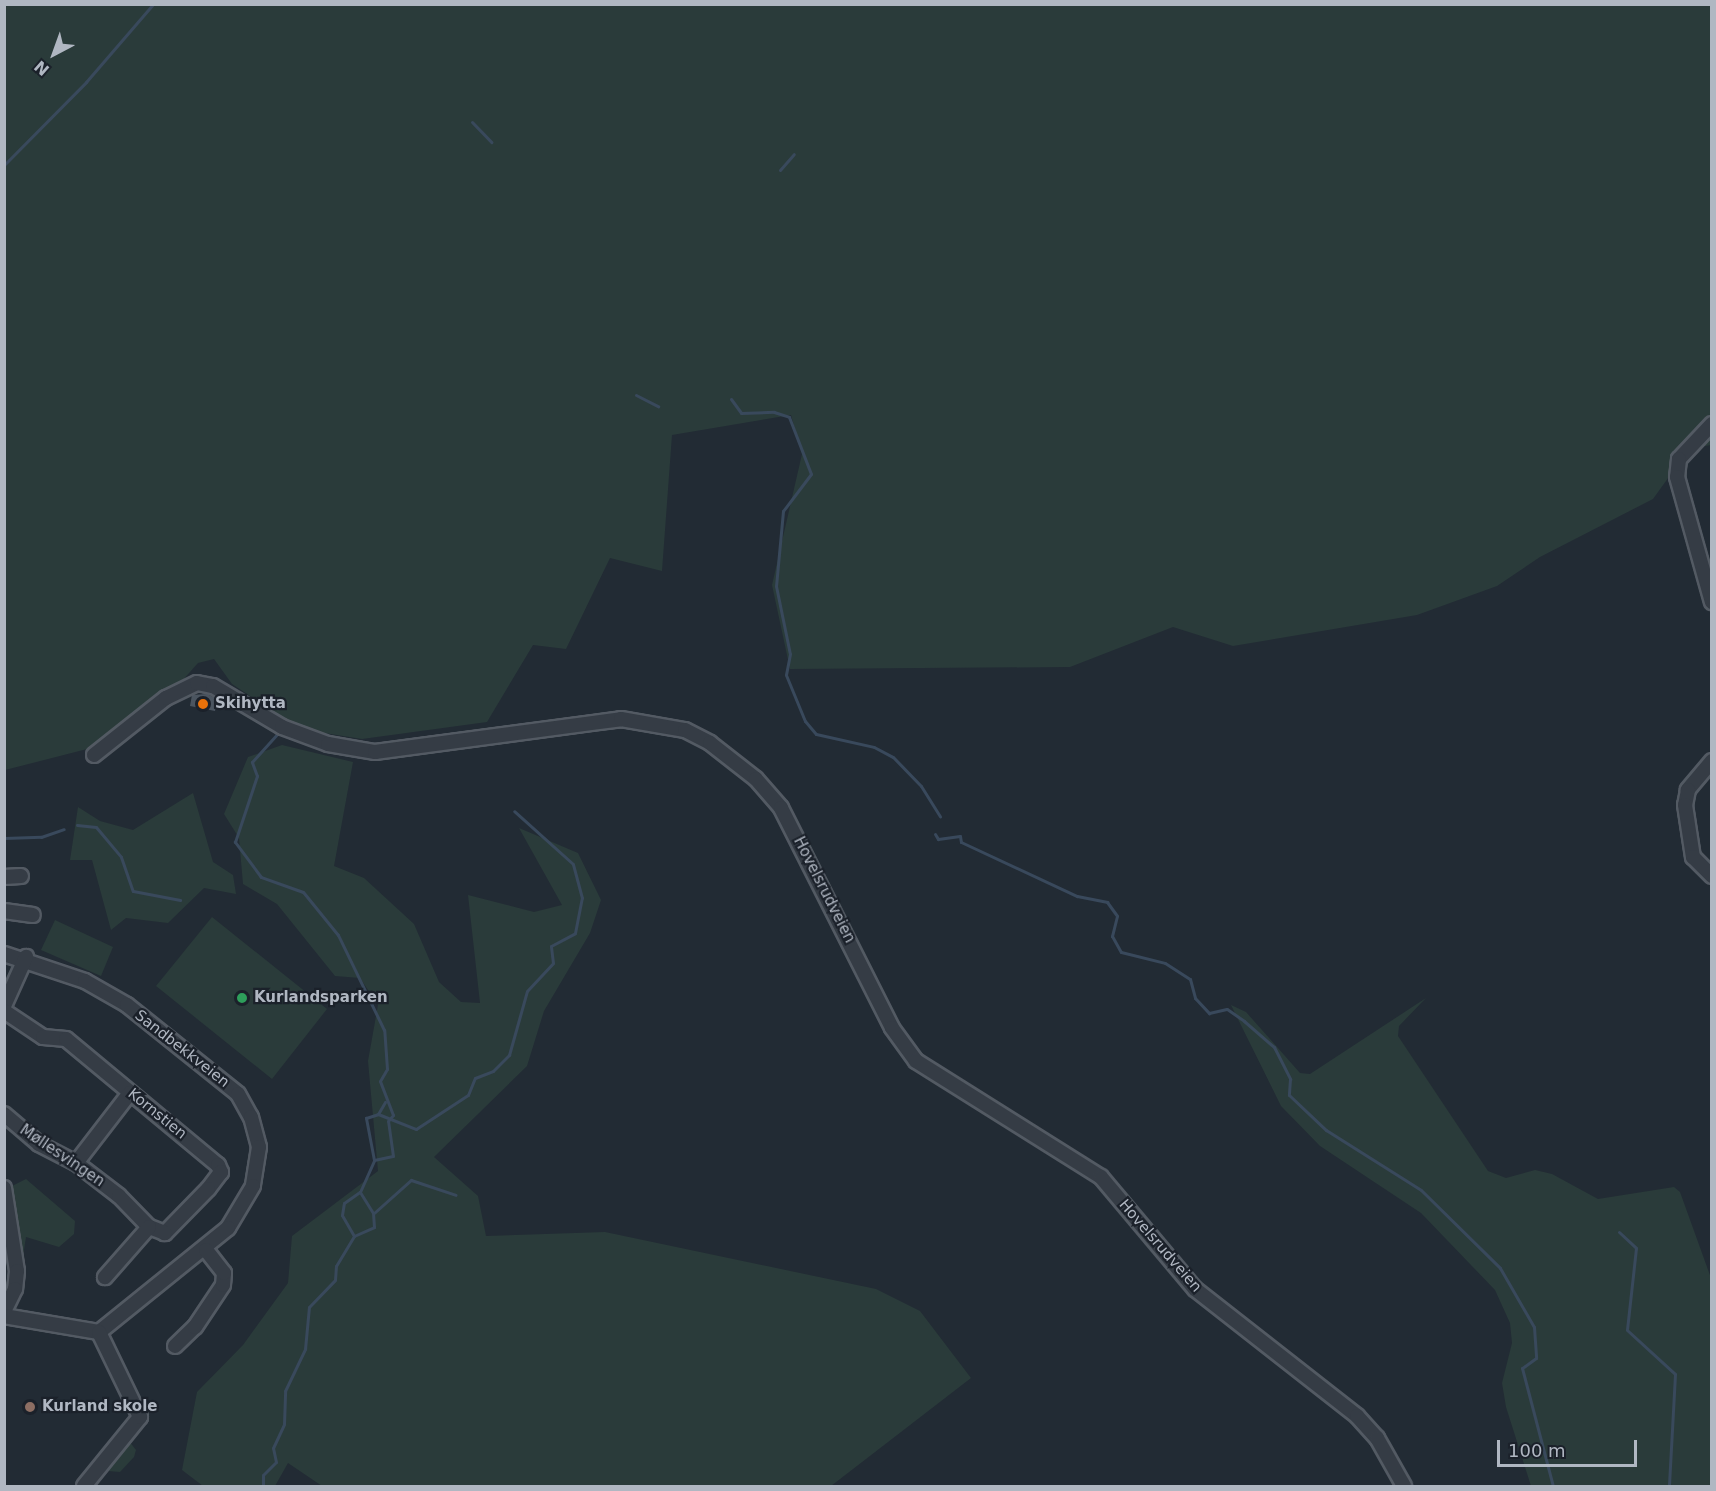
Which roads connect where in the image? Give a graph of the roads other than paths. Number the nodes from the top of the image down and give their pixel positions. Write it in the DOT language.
graph roads {
  1 [pos="1712,424"];
  2 [pos="1712,602"];
  3 [pos="94,755"];
  4 [pos="1712,760"];
  5 [pos="21,876"];
  6 [pos="1712,876"];
  7 [pos="4,877"];
  8 [pos="4,911"];
  9 [pos="33,915"];
  10 [pos="4,954"];
  11 [pos="26,957"];
  12 [pos="4,1006"];
  13 [pos="4,1011"];
  14 [pos="130,1093"];
  15 [pos="4,1114"];
  16 [pos="76,1163"];
  17 [pos="4,1188"];
  18 [pos="149,1227"];
  19 [pos="206,1250"];
  20 [pos="105,1277"];
  21 [pos="4,1314"];
  22 [pos="99,1332"];
  23 [pos="175,1346"];
  24 [pos="84,1486"];
  25 [pos="1404,1486"];
  1 -- 2 [label="street"];
  3 -- 25 [label="street, Hovelsrudveien"];
  4 -- 6 [label="street"];
  5 -- 7 [label="street"];
  8 -- 9 [label="street"];
  10 -- 11 [label="street, Sandbekkveien"];
  11 -- 12 [label="street"];
  11 -- 19 [label="street, Sandbekkveien"];
  13 -- 14 [label="street, Kornstien"];
  14 -- 16 [label="street"];
  14 -- 18 [label="street, Kornstien"];
  15 -- 16 [label="street, Møllesvingen"];
  16 -- 18 [label="street, Møllesvingen"];
  17 -- 21 [label="street"];
  18 -- 20 [label="street"];
  19 -- 22 [label="street, Sandbekkveien"];
  19 -- 23 [label="street"];
  21 -- 22 [label="street"];
  22 -- 24 [label="street"];
}
